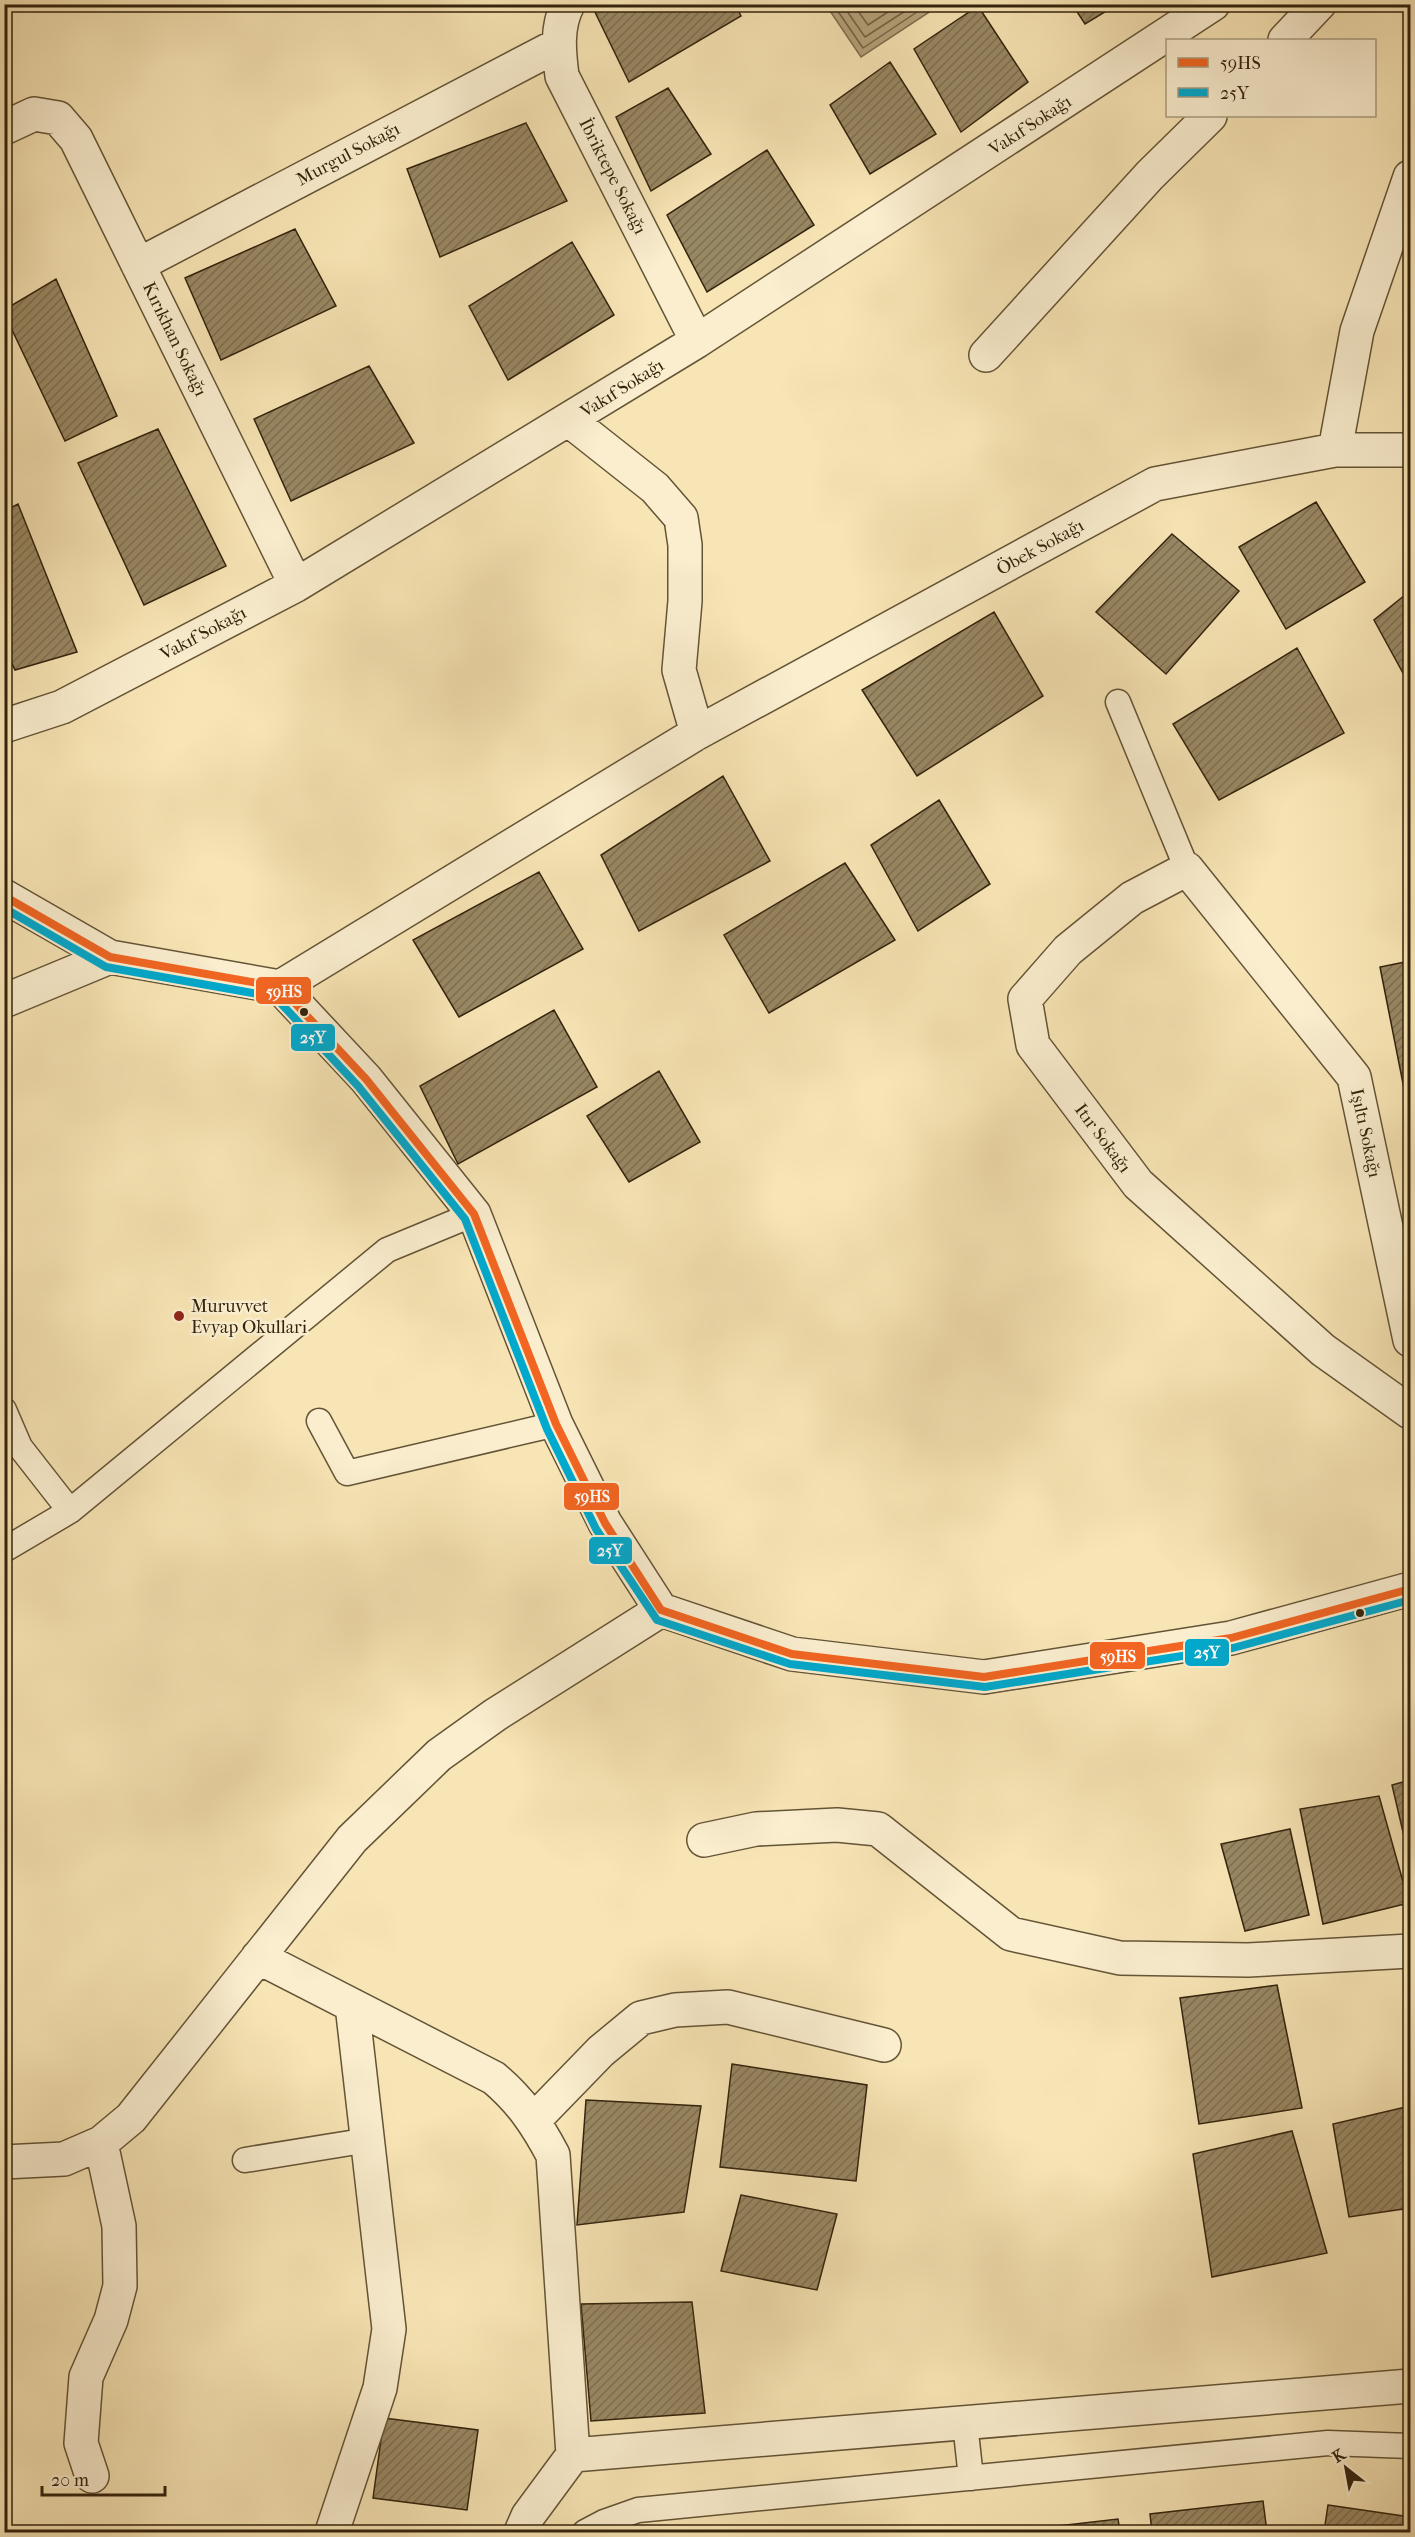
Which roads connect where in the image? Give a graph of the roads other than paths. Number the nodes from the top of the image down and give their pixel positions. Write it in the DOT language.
graph roads {
  1 [pos="568,4"];
  2 [pos="1213,4"];
  3 [pos="1319,4"];
  4 [pos="1286,39"];
  5 [pos="558,45"];
  6 [pos="1209,117"];
  7 [pos="4,128"];
  8 [pos="1410,177"];
  9 [pos="138,265"];
  10 [pos="697,341"];
  11 [pos="986,355"];
  12 [pos="569,420"];
  13 [pos="1335,450"];
  14 [pos="1410,450"];
  15 [pos="296,585"];
  16 [pos="1118,702"];
  17 [pos="4,726"];
  18 [pos="697,733"];
  19 [pos="1187,869"];
  20 [pos="4,896"];
  21 [pos="110,957"];
  22 [pos="280,987"];
  23 [pos="4,1001"];
  24 [pos="474,1214"];
  25 [pos="1410,1340"];
  26 [pos="4,1410"];
  27 [pos="1410,1412"];
  28 [pos="319,1421"];
  29 [pos="556,1424"];
  30 [pos="70,1511"];
  31 [pos="4,1550"];
  32 [pos="1410,1589"];
  33 [pos="661,1610"];
  34 [pos="704,1840"];
  35 [pos="1410,1951"];
  36 [pos="258,1957"];
  37 [pos="352,2005"];
  38 [pos="884,2045"];
  39 [pos="534,2120"];
  40 [pos="369,2140"];
  41 [pos="101,2143"];
  42 [pos="245,2160"];
  43 [pos="4,2162"];
  44 [pos="1410,2386"];
  45 [pos="965,2423"];
  46 [pos="1410,2446"];
  47 [pos="573,2455"];
  48 [pos="92,2476"];
  49 [pos="971,2478"];
  50 [pos="332,2532"];
  51 [pos="522,2532"];
  52 [pos="585,2532"];
  1 -- 5 [label="street, İbriktepe Sokağı"];
  2 -- 10 [label="street, Vakıf Sokağı"];
  3 -- 4 [label="street"];
  5 -- 9 [label="street, Murgul Sokağı"];
  5 -- 10 [label="street, İbriktepe Sokağı"];
  6 -- 11 [label="street"];
  7 -- 9 [label="street, Kırıkhan Sokağı"];
  8 -- 13 [label="street"];
  9 -- 15 [label="street, Kırıkhan Sokağı"];
  10 -- 12 [label="street, Vakıf Sokağı"];
  12 -- 15 [label="street, Vakıf Sokağı"];
  12 -- 18 [label="street"];
  13 -- 14 [label="street, Öbek Sokağı"];
  13 -- 18 [label="street, Öbek Sokağı"];
  15 -- 17 [label="street, Vakıf Sokağı"];
  16 -- 19 [label="lane"];
  18 -- 22 [label="street, Öbek Sokağı"];
  19 -- 25 [label="street, Işıltı Sokağı"];
  19 -- 27 [label="street, Itır Sokağı"];
  20 -- 21 [label="street"];
  21 -- 22 [label="street"];
  21 -- 23 [label="street"];
  22 -- 24 [label="street"];
  24 -- 29 [label="street"];
  24 -- 30 [label="lane"];
  26 -- 30 [label="lane"];
  28 -- 29 [label="lane"];
  29 -- 33 [label="street"];
  30 -- 31 [label="lane"];
  32 -- 33 [label="street"];
  33 -- 36 [label="street"];
  34 -- 35 [label="street"];
  36 -- 37 [label="street"];
  36 -- 41 [label="street"];
  37 -- 39 [label="street"];
  37 -- 40 [label="street"];
  38 -- 39 [label="street"];
  39 -- 47 [label="street"];
  40 -- 42 [label="lane"];
  40 -- 50 [label="street"];
  41 -- 43 [label="street"];
  41 -- 48 [label="street"];
  44 -- 45 [label="street"];
  45 -- 47 [label="street"];
  45 -- 49 [label="lane"];
  46 -- 49 [label="lane"];
  47 -- 51 [label="street"];
  49 -- 52 [label="lane"];
}
